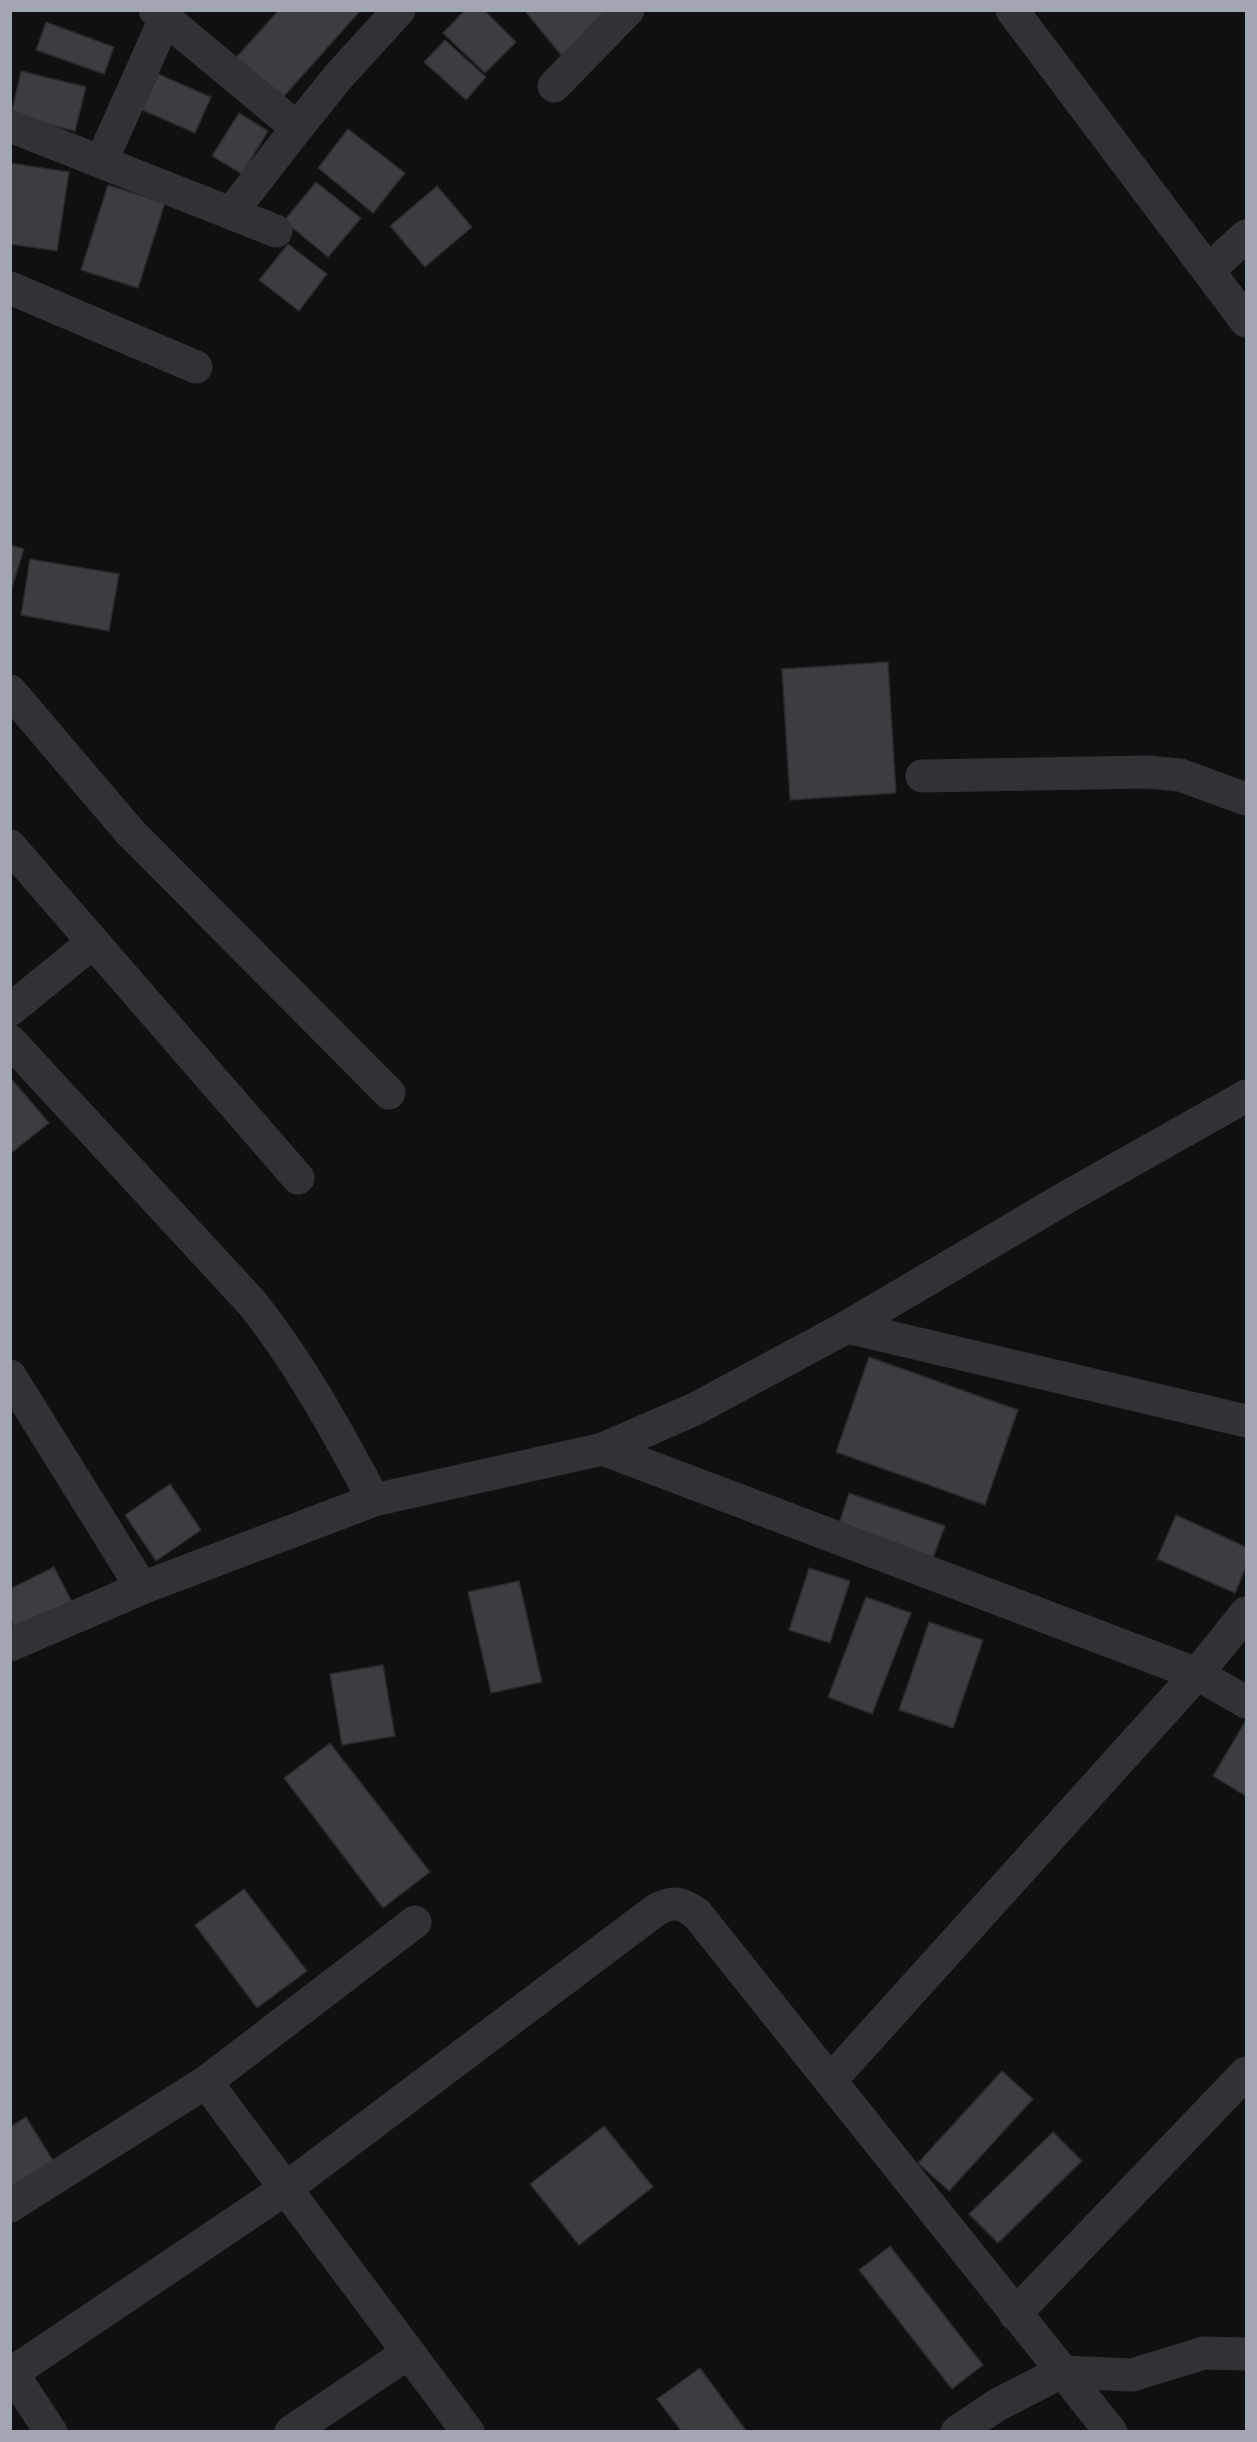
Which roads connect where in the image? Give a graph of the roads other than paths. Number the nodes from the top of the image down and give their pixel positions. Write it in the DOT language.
graph roads {
  1 [pos="628,10"];
  2 [pos="1012,10"];
  3 [pos="391,13"];
  4 [pos="160,15"];
  5 [pos="554,86"];
  6 [pos="10,126"];
  7 [pos="297,128"];
  8 [pos="102,160"];
  9 [pos="231,213"];
  10 [pos="276,231"];
  11 [pos="1246,236"];
  12 [pos="1209,270"];
  13 [pos="10,288"];
  14 [pos="1246,321"];
  15 [pos="196,367"];
  16 [pos="10,691"];
  17 [pos="922,776"];
  18 [pos="1246,799"];
  19 [pos="10,846"];
  20 [pos="92,942"];
  21 [pos="10,1010"];
  22 [pos="10,1041"];
  23 [pos="389,1094"];
  24 [pos="1246,1096"];
  25 [pos="298,1178"];
  26 [pos="847,1327"];
  27 [pos="10,1376"];
  28 [pos="1246,1421"];
  29 [pos="603,1449"];
  30 [pos="374,1500"];
  31 [pos="142,1588"];
  32 [pos="1246,1613"];
  33 [pos="10,1645"];
  34 [pos="1197,1674"];
  35 [pos="1246,1702"];
  36 [pos="415,1922"];
  37 [pos="1246,2073"];
  38 [pos="830,2081"];
  39 [pos="206,2082"];
  40 [pos="285,2189"];
  41 [pos="10,2206"];
  42 [pos="1015,2314"];
  43 [pos="408,2353"];
  44 [pos="1246,2354"];
  45 [pos="11,2371"];
  46 [pos="1061,2372"];
  47 [pos="51,2432"];
  48 [pos="291,2432"];
  49 [pos="468,2432"];
  50 [pos="957,2432"];
  51 [pos="1111,2432"];
  1 -- 5 [label="street"];
  2 -- 12 [label="street"];
  3 -- 7 [label="street"];
  4 -- 7 [label="street"];
  4 -- 8 [label="street"];
  6 -- 8 [label="street"];
  7 -- 9 [label="street"];
  8 -- 9 [label="street"];
  9 -- 10 [label="street"];
  11 -- 12 [label="street"];
  12 -- 14 [label="street"];
  13 -- 15 [label="street"];
  16 -- 23 [label="street"];
  17 -- 18 [label="street"];
  19 -- 20 [label="street"];
  20 -- 21 [label="street"];
  20 -- 25 [label="street"];
  22 -- 30 [label="street"];
  24 -- 26 [label="street"];
  26 -- 28 [label="street"];
  26 -- 29 [label="street"];
  27 -- 31 [label="street"];
  29 -- 30 [label="street"];
  29 -- 34 [label="street"];
  30 -- 31 [label="street"];
  31 -- 33 [label="street"];
  32 -- 34 [label="street"];
  34 -- 35 [label="street"];
  34 -- 38 [label="street"];
  36 -- 39 [label="street"];
  37 -- 42 [label="street"];
  38 -- 40 [label="street"];
  38 -- 42 [label="street"];
  39 -- 40 [label="street"];
  39 -- 41 [label="street"];
  40 -- 43 [label="street"];
  40 -- 45 [label="street"];
  42 -- 46 [label="street"];
  43 -- 48 [label="street"];
  43 -- 49 [label="street"];
  44 -- 46 [label="street"];
  45 -- 47 [label="street"];
  46 -- 50 [label="street"];
  46 -- 51 [label="street"];
}
